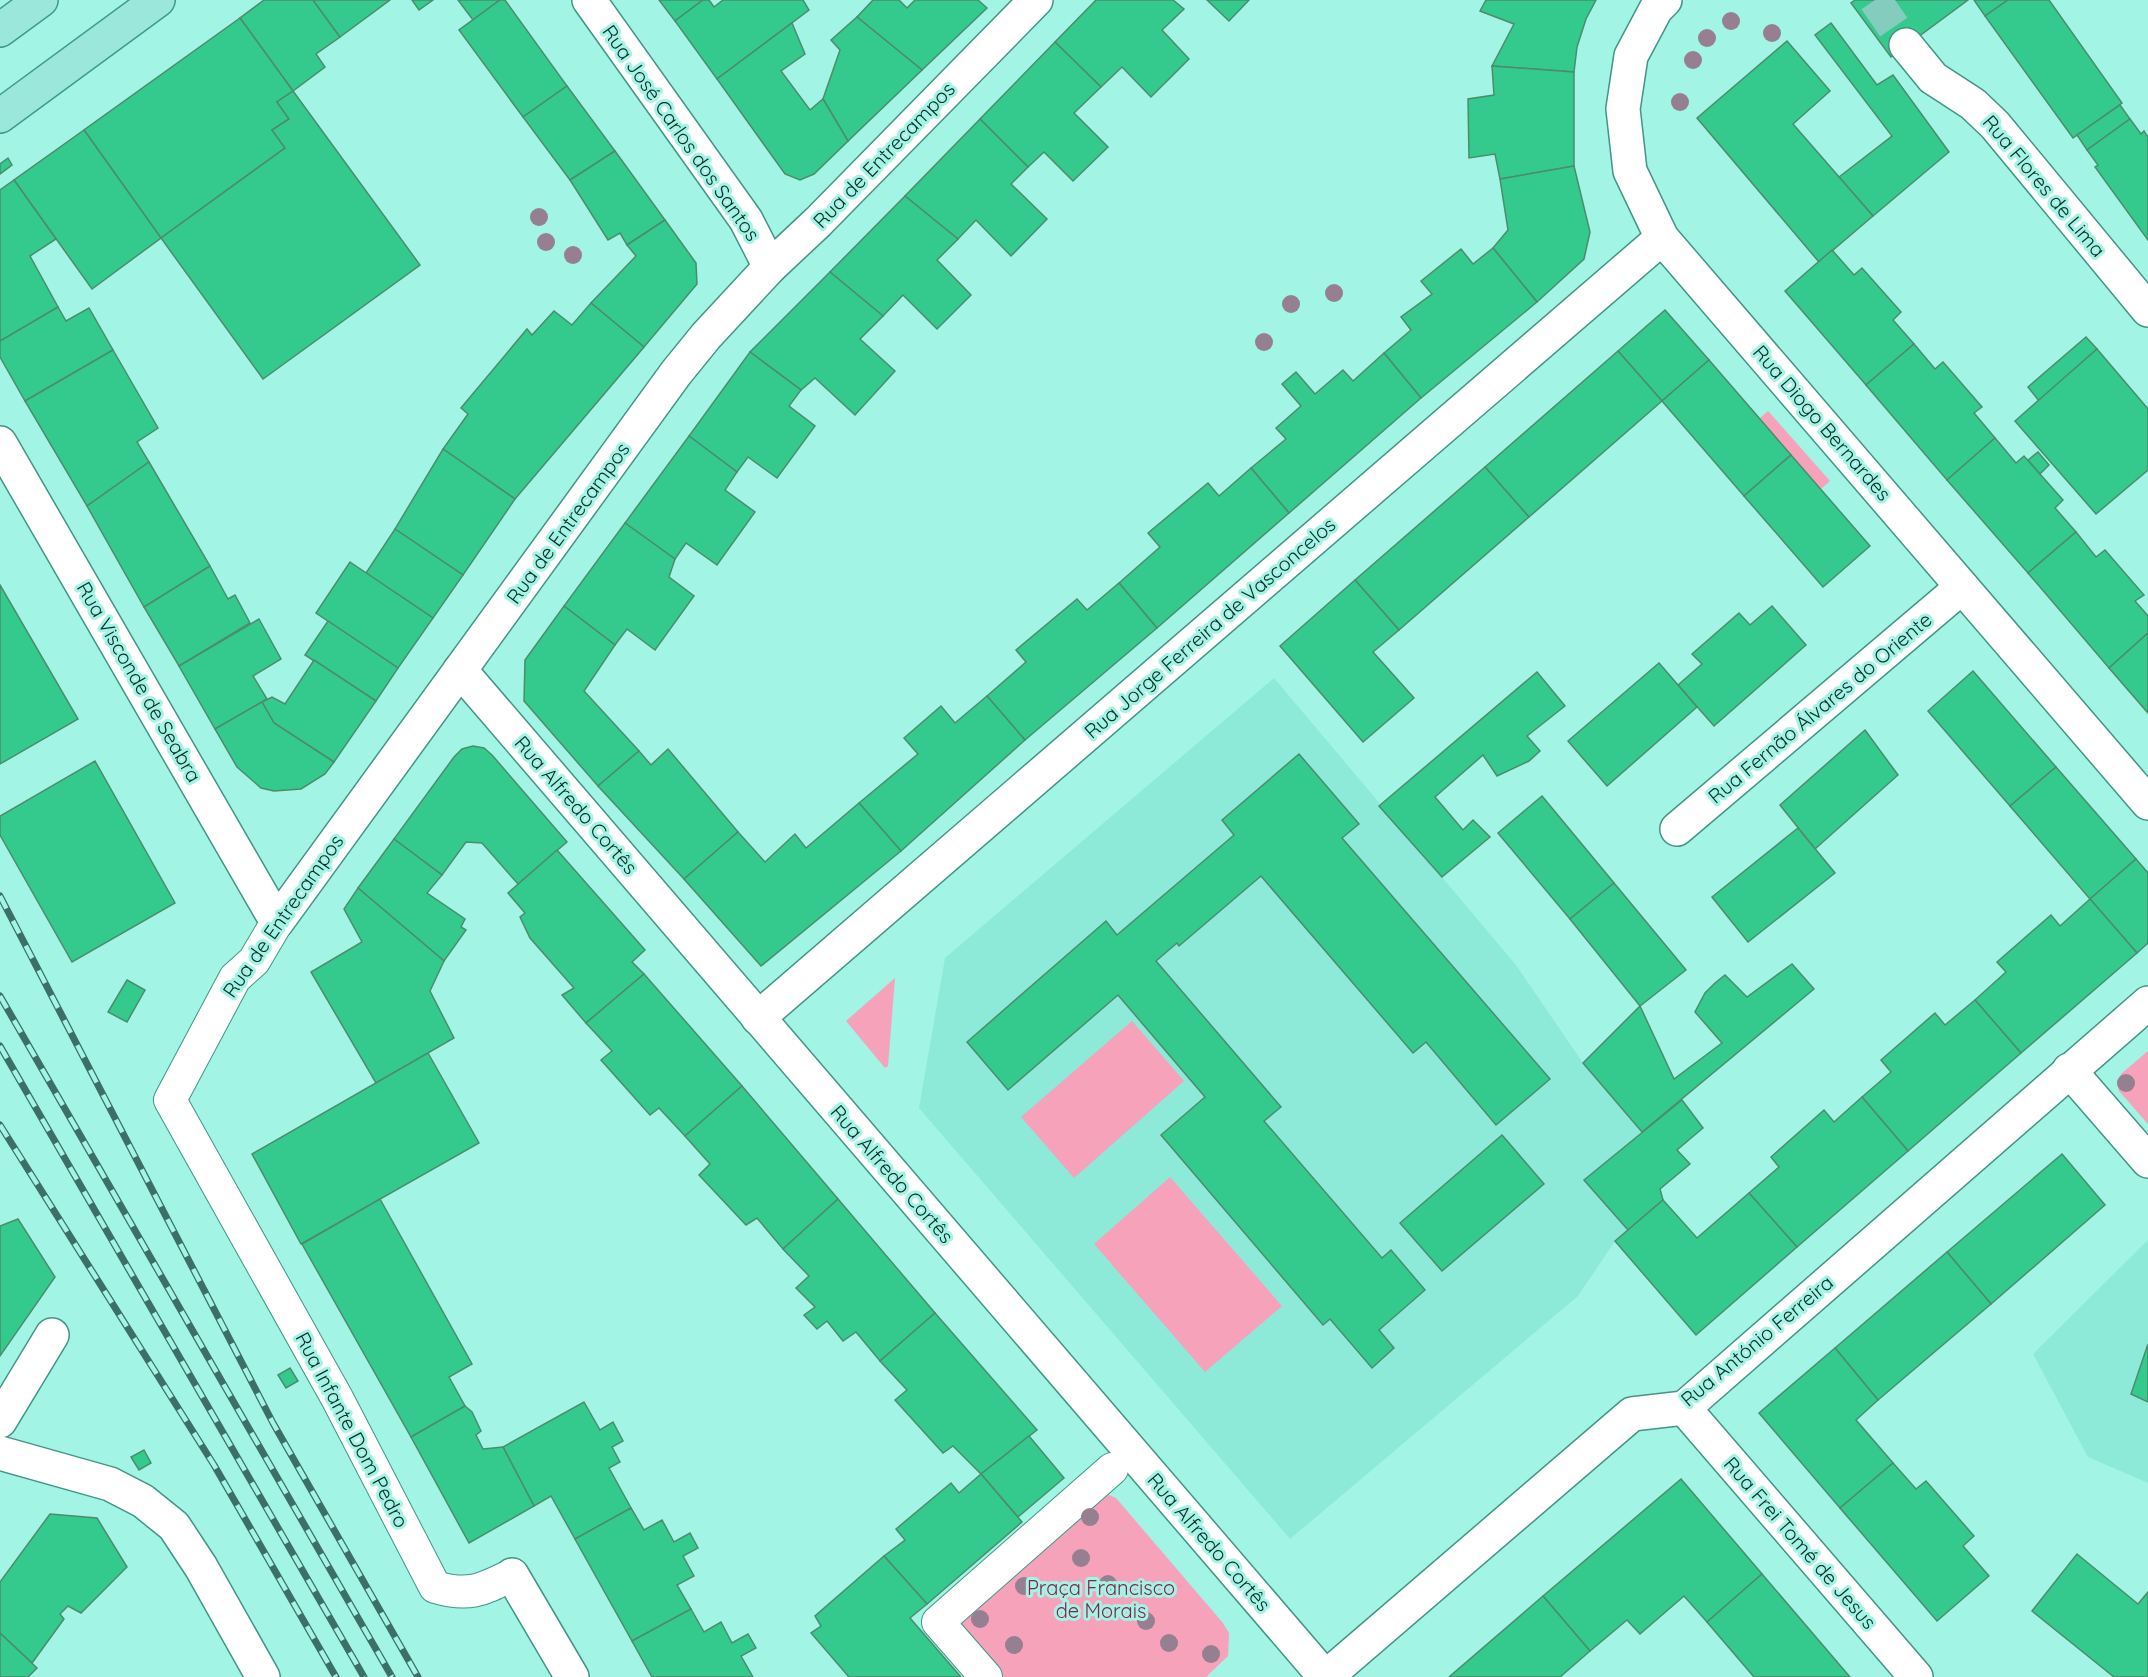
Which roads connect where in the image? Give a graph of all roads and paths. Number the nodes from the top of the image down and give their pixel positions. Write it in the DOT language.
graph roads {
  1 [pos="41,0"];
  2 [pos="158,0"];
  3 [pos="589,0"];
  4 [pos="1036,0"];
  5 [pos="1665,0"];
  6 [pos="3,30"];
  7 [pos="1906,45"];
  8 [pos="0,116"];
  9 [pos="1662,238"];
  10 [pos="770,267"];
  11 [pos="2148,310"];
  12 [pos="0,443"];
  13 [pos="1962,587"];
  14 [pos="460,670"];
  15 [pos="2148,803"];
  16 [pos="1677,829"];
  17 [pos="277,922"];
  18 [pos="2148,1003"];
  19 [pos="758,1018"];
  20 [pos="2069,1070"];
  21 [pos="170,1100"];
  22 [pos="2148,1161"];
  23 [pos="52,1335"];
  24 [pos="1684,1408"];
  25 [pos="0,1421"];
  26 [pos="0,1453"];
  27 [pos="1112,1469"];
  28 [pos="512,1575"];
  29 [pos="262,1677"];
  30 [pos="572,1677"];
  31 [pos="986,1677"];
  32 [pos="1326,1677"];
  33 [pos="1916,1677"];
  1 -- 6 [label="main road"];
  2 -- 8 [label="main road"];
  3 -- 10 [label="street, Rua José Carlos dos Santos"];
  4 -- 10 [label="street, Rua de Entrecampos"];
  5 -- 9 [label="street, Rua Diogo Bernardes"];
  7 -- 11 [label="street, Rua Flores de Lima"];
  9 -- 13 [label="street, Rua Diogo Bernardes"];
  9 -- 19 [label="street, Rua Jorge Ferreira de Vasconcelos"];
  10 -- 14 [label="street, Rua de Entrecampos"];
  12 -- 17 [label="street, Rua Visconde de Seabra"];
  13 -- 15 [label="street, Rua Diogo Bernardes"];
  13 -- 16 [label="street, Rua Fernão Álvares do Oriente"];
  14 -- 17 [label="street, Rua de Entrecampos"];
  14 -- 19 [label="street, Rua Alfredo Cortês"];
  17 -- 21 [label="street, Rua de Entrecampos"];
  18 -- 20 [label="street, Rua António Ferreira"];
  19 -- 32 [label="street, Rua Alfredo Cortês"];
  20 -- 22 [label="street"];
  20 -- 24 [label="street, Rua António Ferreira"];
  21 -- 28 [label="street, Rua Infante Dom Pedro"];
  23 -- 25 [label="street"];
  24 -- 32 [label="street, Rua António Ferreira"];
  24 -- 33 [label="street, Rua Frei Tomé de Jesus"];
  26 -- 29 [label="street"];
  27 -- 31 [label="street"];
  28 -- 30 [label="street, Rua Infante Dom Pedro"];
}
